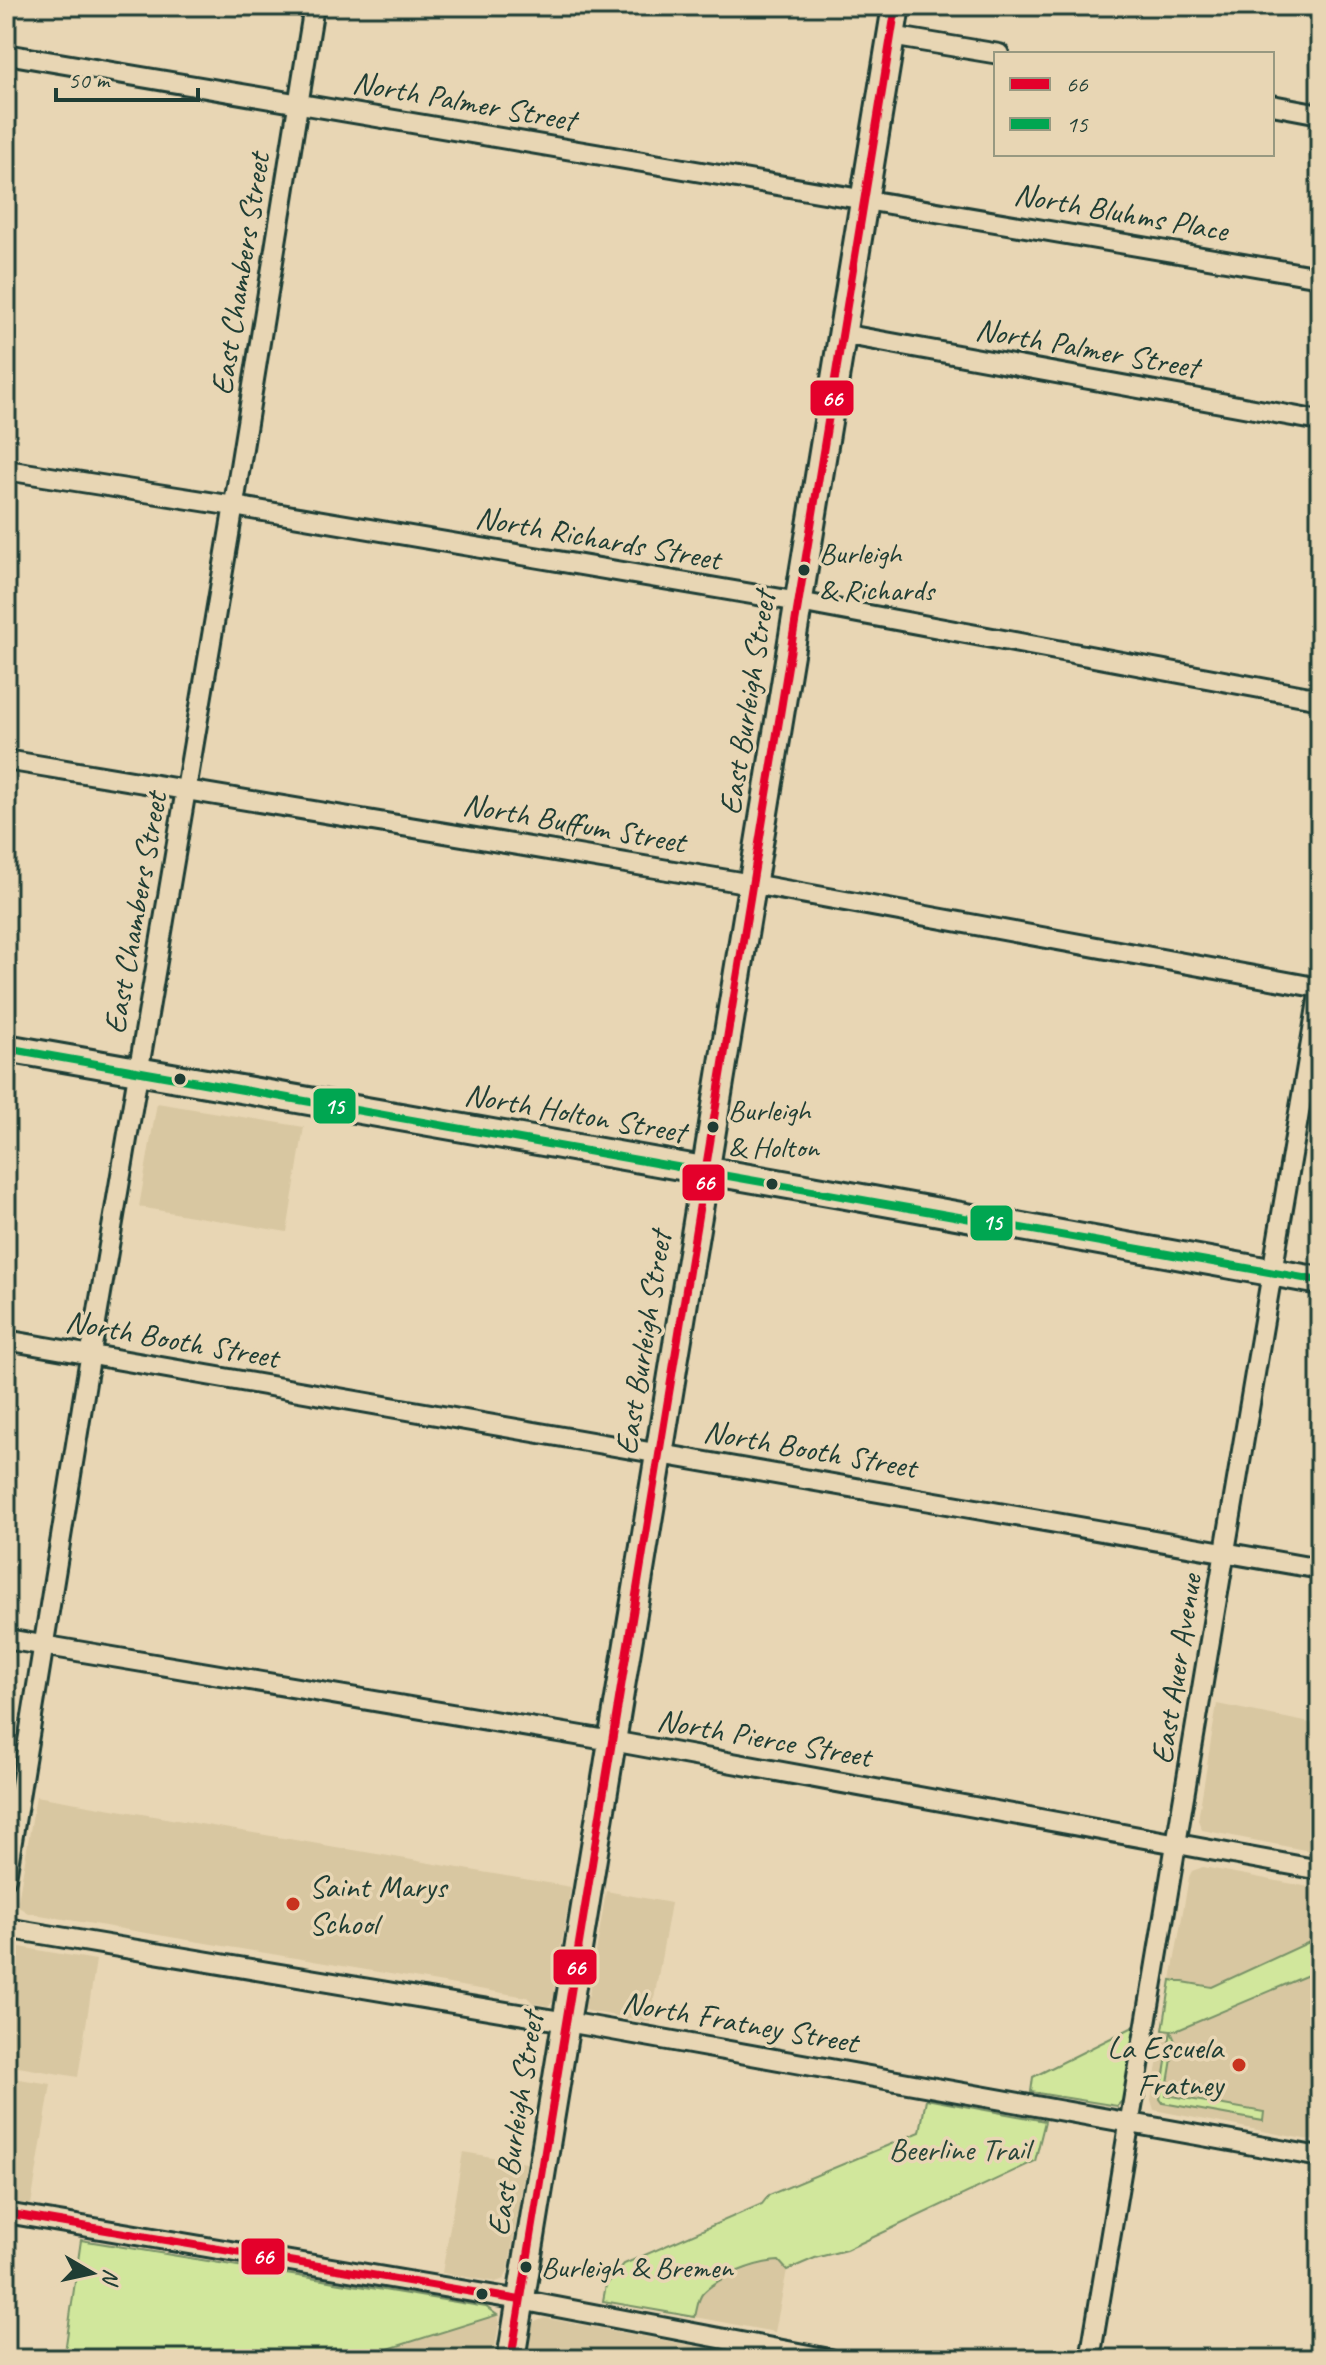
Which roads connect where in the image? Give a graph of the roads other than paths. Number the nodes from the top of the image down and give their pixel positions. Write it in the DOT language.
graph roads {
  1 [pos="314,6"];
  2 [pos="896,6"];
  3 [pos="891,36"];
  4 [pos="994,53"];
  5 [pos="6,54"];
  6 [pos="298,103"];
  7 [pos="1274,105"];
  8 [pos="1320,114"];
  9 [pos="865,199"];
  10 [pos="1320,277"];
  11 [pos="842,334"];
  12 [pos="1320,421"];
  13 [pos="6,470"];
  14 [pos="234,506"];
  15 [pos="799,602"];
  16 [pos="1320,699"];
  17 [pos="6,760"];
  18 [pos="187,788"];
  19 [pos="752,884"];
  20 [pos="1320,988"];
  21 [pos="6,1048"];
  22 [pos="139,1071"];
  23 [pos="705,1171"];
  24 [pos="1270,1272"];
  25 [pos="1320,1281"];
  26 [pos="6,1340"];
  27 [pos="91,1357"];
  28 [pos="659,1453"];
  29 [pos="1225,1552"];
  30 [pos="1320,1569"];
  31 [pos="6,1639"];
  32 [pos="44,1646"];
  33 [pos="612,1741"];
  34 [pos="1177,1843"];
  35 [pos="1320,1870"];
  36 [pos="6,1878"];
  37 [pos="6,1928"];
  38 [pos="566,2022"];
  39 [pos="1131,2123"];
  40 [pos="1320,2157"];
  41 [pos="6,2213"];
  42 [pos="520,2300"];
  43 [pos="511,2359"];
  44 [pos="830,2359"];
  45 [pos="1090,2359"];
  1 -- 6 [label="street, East Chambers Street"];
  2 -- 3 [label="street, East Burleigh Street"];
  3 -- 4 [label="street"];
  3 -- 9 [label="street, East Burleigh Street"];
  5 -- 6 [label="street, North Palmer Street"];
  6 -- 9 [label="street, North Palmer Street"];
  6 -- 14 [label="street, East Chambers Street"];
  7 -- 8 [label="street"];
  9 -- 10 [label="street, North Bluhms Place"];
  9 -- 11 [label="street, East Burleigh Street"];
  11 -- 12 [label="street, North Palmer Street"];
  11 -- 15 [label="street, East Burleigh Street"];
  13 -- 14 [label="street, North Richards Street"];
  14 -- 15 [label="street, North Richards Street"];
  14 -- 18 [label="street, East Chambers Street"];
  15 -- 16 [label="street, North Richards Street"];
  15 -- 19 [label="street, East Burleigh Street"];
  17 -- 18 [label="street, North Buffum Street"];
  18 -- 19 [label="street, North Buffum Street"];
  18 -- 22 [label="street, East Chambers Street"];
  19 -- 20 [label="street, North Buffum Street"];
  19 -- 23 [label="street, East Burleigh Street"];
  20 -- 24 [label="street, East Auer Avenue"];
  21 -- 22 [label="street, North Holton Street"];
  22 -- 23 [label="street, North Holton Street"];
  22 -- 27 [label="street, East Chambers Street"];
  23 -- 24 [label="street, North Holton Street"];
  23 -- 28 [label="street, East Burleigh Street"];
  24 -- 25 [label="street, North Holton Street"];
  24 -- 29 [label="street, East Auer Avenue"];
  26 -- 27 [label="street, North Booth Street"];
  27 -- 28 [label="street, North Booth Street"];
  27 -- 32 [label="street, East Chambers Street"];
  28 -- 29 [label="street, North Booth Street"];
  28 -- 33 [label="street, East Burleigh Street"];
  29 -- 30 [label="street, North Booth Street"];
  29 -- 34 [label="street, East Auer Avenue"];
  31 -- 32 [label="street, North Pierce Street"];
  32 -- 33 [label="street, North Pierce Street"];
  32 -- 36 [label="street, East Chambers Street"];
  33 -- 34 [label="street, North Pierce Street"];
  33 -- 38 [label="street, East Burleigh Street"];
  34 -- 35 [label="street, North Pierce Street"];
  34 -- 39 [label="street, East Auer Avenue"];
  37 -- 38 [label="street, North Fratney Street"];
  38 -- 39 [label="street, North Fratney Street"];
  38 -- 42 [label="street, East Burleigh Street"];
  39 -- 40 [label="street, North Fratney Street"];
  39 -- 45 [label="street, East Auer Avenue"];
  41 -- 42 [label="street"];
  42 -- 43 [label="street, East Burleigh Street"];
  42 -- 44 [label="street"];
}
